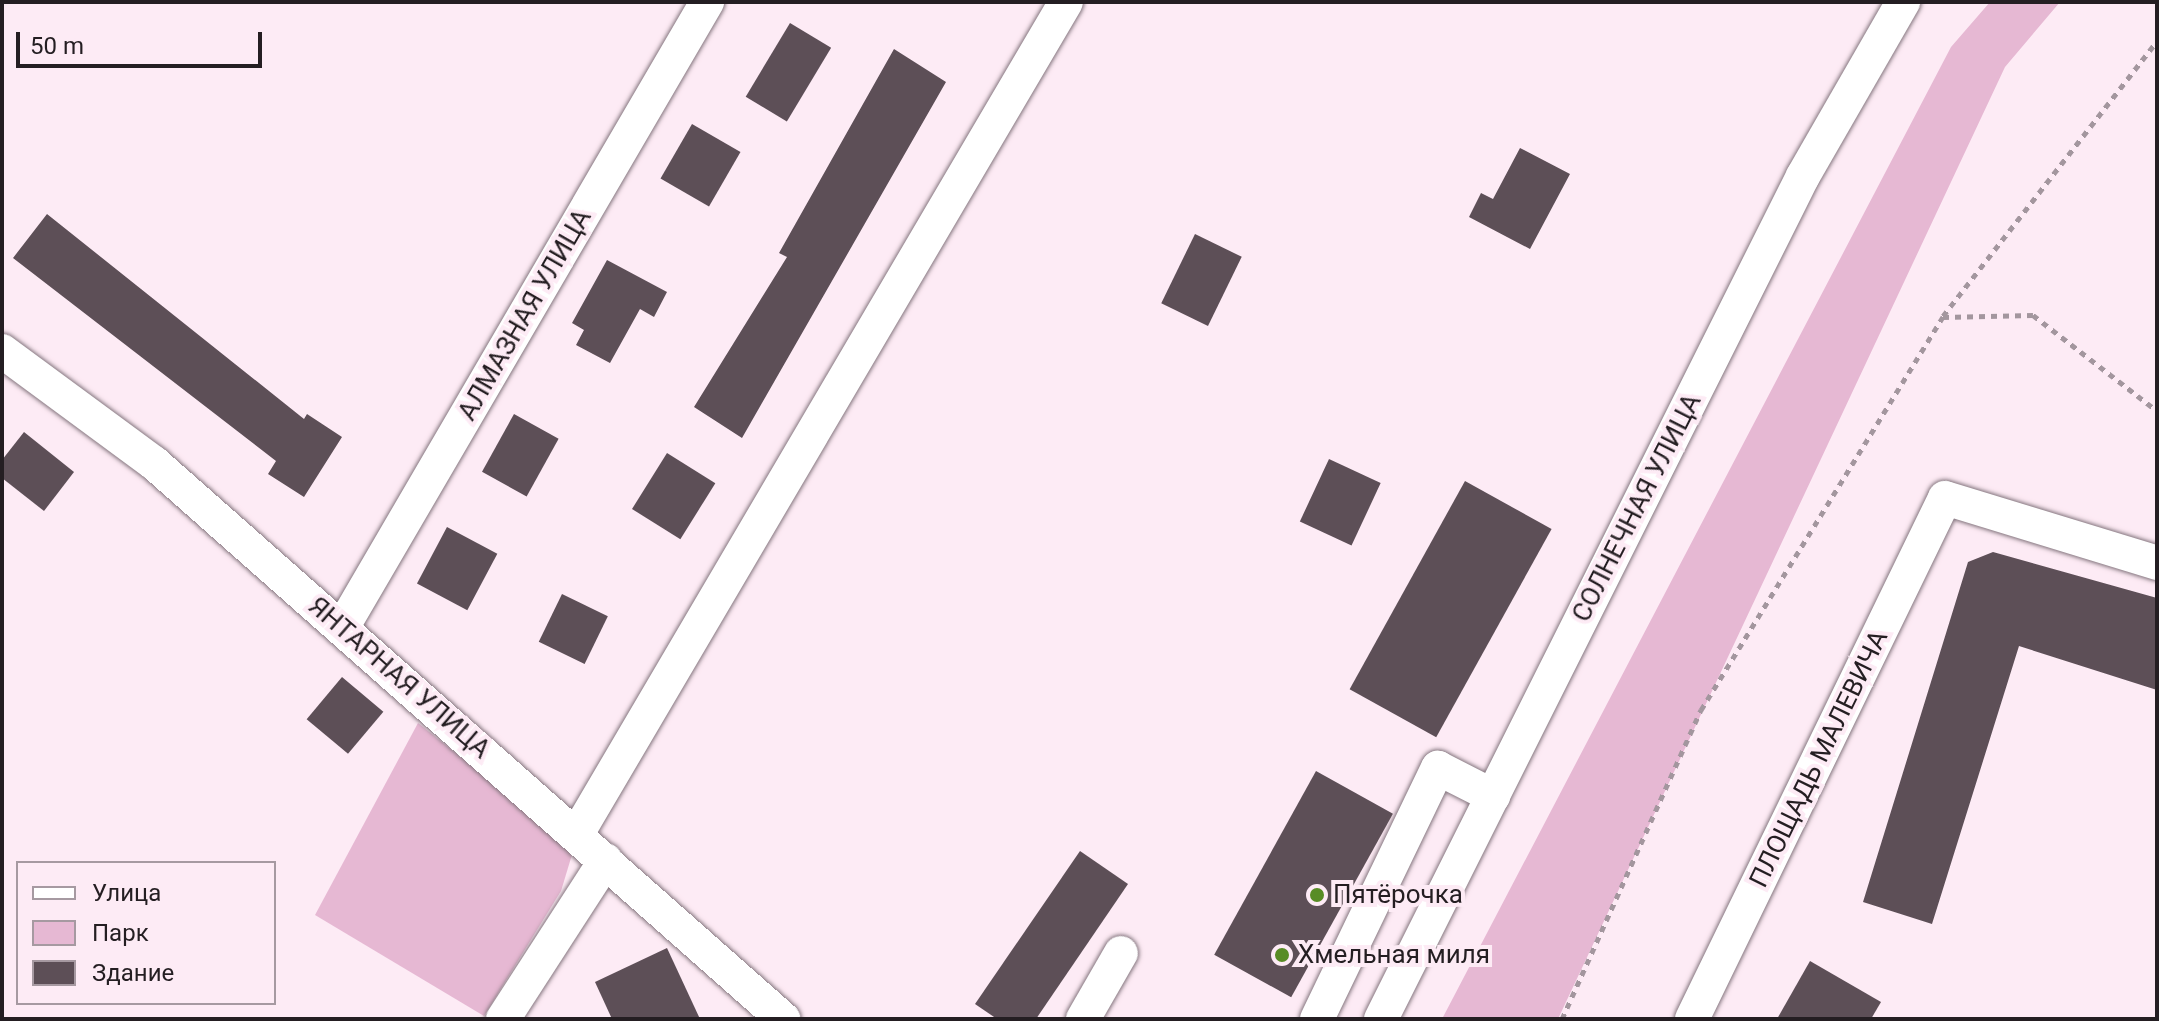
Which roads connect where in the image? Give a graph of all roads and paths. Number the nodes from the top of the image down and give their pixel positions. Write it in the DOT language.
graph roads {
  1 [pos="707,2"];
  2 [pos="1066,2"];
  3 [pos="1903,2"];
  4 [pos="2157,41"];
  5 [pos="1943,317"];
  6 [pos="2,351"];
  7 [pos="2157,411"];
  8 [pos="2157,563"];
  9 [pos="342,628"];
  10 [pos="1493,796"];
  11 [pos="577,834"];
  12 [pos="606,860"];
  13 [pos="1121,953"];
  14 [pos="503,1019"];
  15 [pos="783,1019"];
  16 [pos="1083,1019"];
  17 [pos="1317,1019"];
  18 [pos="1381,1019"];
  19 [pos="1562,1019"];
  20 [pos="1692,1019"];
  1 -- 9 [label="street, АЛМАЗНАЯ УЛИЦА"];
  2 -- 11 [label="street"];
  3 -- 10 [label="street, СОЛНЕЧНАЯ УЛИЦА"];
  4 -- 5 [label="path"];
  5 -- 7 [label="path"];
  5 -- 19 [label="path"];
  6 -- 9 [label="street, ЯНТАРНАЯ УЛИЦА"];
  8 -- 20 [label="street, ПЛОЩАДЬ МАЛЕВИЧА"];
  9 -- 11 [label="street, ЯНТАРНАЯ УЛИЦА"];
  10 -- 17 [label="street"];
  10 -- 18 [label="street, СОЛНЕЧНАЯ УЛИЦА"];
  11 -- 12 [label="street, ЯНТАРНАЯ УЛИЦА"];
  12 -- 14 [label="street"];
  12 -- 15 [label="street, ЯНТАРНАЯ УЛИЦА"];
  13 -- 16 [label="street"];
}
